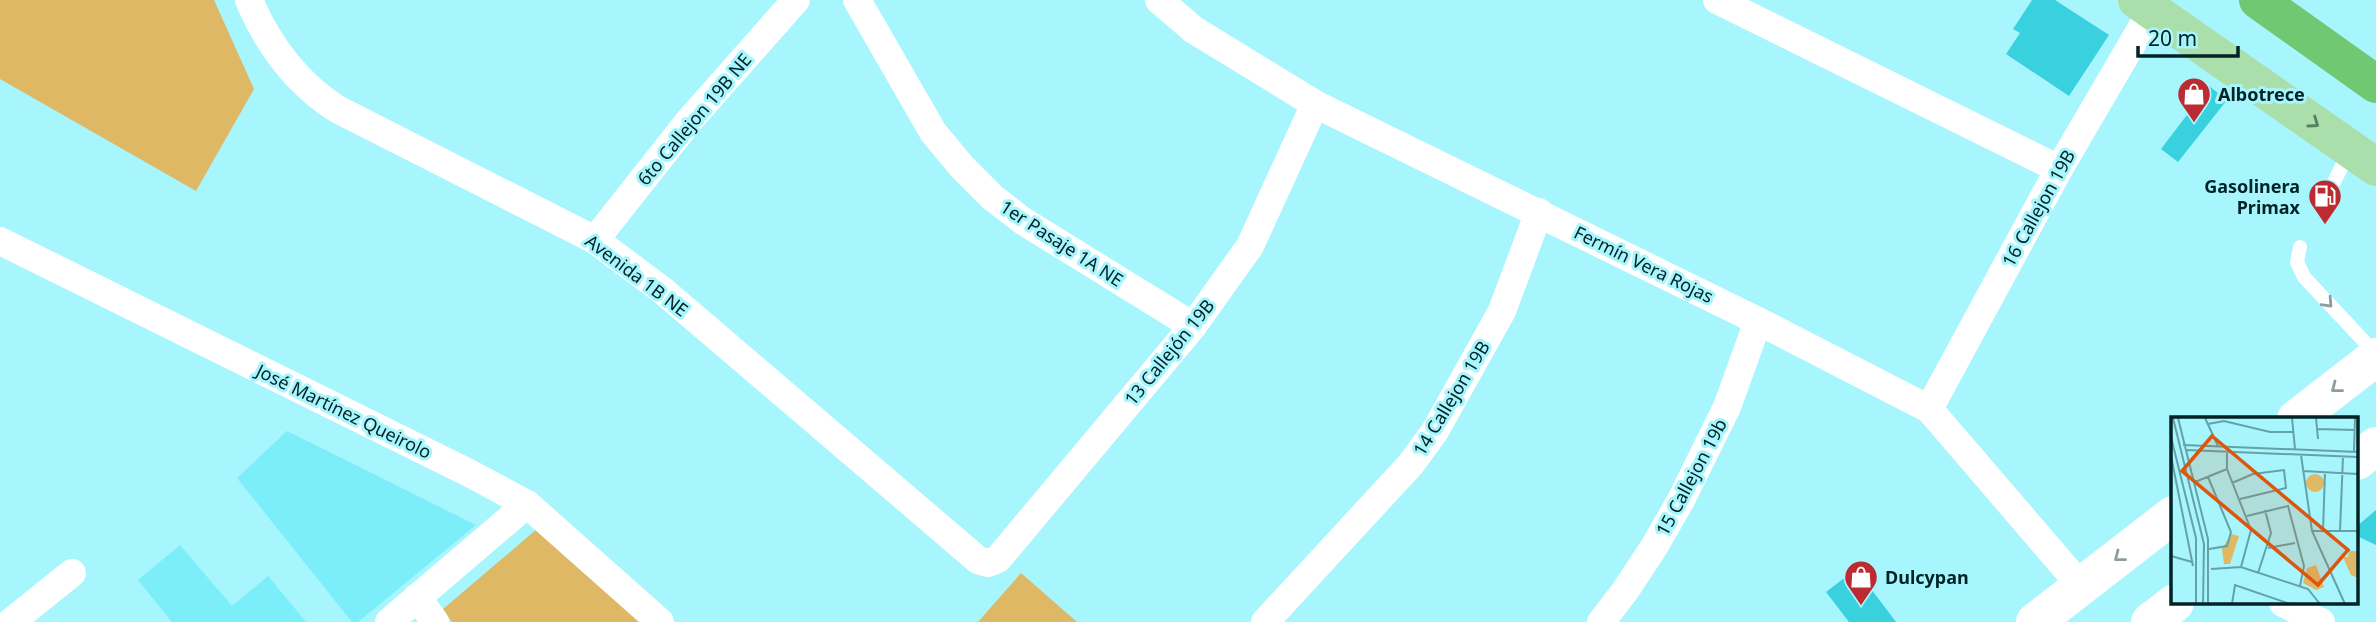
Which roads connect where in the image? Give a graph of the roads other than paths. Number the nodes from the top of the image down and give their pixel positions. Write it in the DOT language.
graph roads {
  1 [pos="249,0"];
  2 [pos="796,0"];
  3 [pos="857,0"];
  4 [pos="1159,0"];
  5 [pos="1717,0"];
  6 [pos="2258,0"];
  7 [pos="2145,5"];
  8 [pos="2376,84"];
  9 [pos="1315,104"];
  10 [pos="2363,158"];
  11 [pos="2059,169"];
  12 [pos="2322,206"];
  13 [pos="1539,212"];
  14 [pos="595,240"];
  15 [pos="0,241"];
  16 [pos="2300,247"];
  17 [pos="1758,321"];
  18 [pos="1193,326"];
  19 [pos="2376,356"];
  20 [pos="1929,409"];
  21 [pos="2299,417"];
  22 [pos="2376,446"];
  23 [pos="2358,460"];
  24 [pos="527,504"];
  25 [pos="2171,517"];
  26 [pos="978,559"];
  27 [pos="72,573"];
  28 [pos="2081,586"];
  29 [pos="417,597"];
  30 [pos="2174,604"];
  31 [pos="2285,604"];
  32 [pos="11,622"];
  33 [pos="389,622"];
  34 [pos="435,622"];
  35 [pos="660,622"];
  36 [pos="1265,622"];
  37 [pos="1601,622"];
  38 [pos="2035,622"];
  39 [pos="2150,622"];
  40 [pos="2321,622"];
  1 -- 14 [label="street, Avenida 1B NE"];
  2 -- 14 [label="street, 6to Callejon 19B NE"];
  3 -- 18 [label="street, 1er Pasaje 1A NE"];
  4 -- 9 [label="street, Fermín Vera Rojas"];
  5 -- 11 [label="street"];
  6 -- 8 [label="highway"];
  7 -- 10 [label="main road, one-way"];
  7 -- 11 [label="street, 16 Callejon 19B"];
  9 -- 13 [label="street, Fermín Vera Rojas"];
  9 -- 18 [label="street, 13 Callejón 19B"];
  10 -- 12 [label="lane"];
  11 -- 20 [label="street, 16 Callejon 19B"];
  13 -- 17 [label="street, Fermín Vera Rojas"];
  13 -- 36 [label="street, 14 Callejon 19B"];
  14 -- 26 [label="street, Avenida 1B NE"];
  15 -- 24 [label="street, José Martínez Queirolo"];
  16 -- 19 [label="lane, one-way"];
  17 -- 20 [label="street, Fermín Vera Rojas"];
  17 -- 37 [label="street, 15 Callejon 19b"];
  18 -- 26 [label="street, 13 Callejón 19B"];
  19 -- 21 [label="main road, one-way"];
  20 -- 28 [label="street, Fermín Vera Rojas"];
  22 -- 23 [label="main road"];
  24 -- 29 [label="street"];
  24 -- 35 [label="street, José Martínez Queirolo"];
  25 -- 28 [label="main road, one-way"];
  27 -- 32 [label="street"];
  28 -- 38 [label="main road"];
  29 -- 33 [label="street"];
  29 -- 34 [label="street"];
  30 -- 39 [label="main road"];
  31 -- 40 [label="street"];
}
